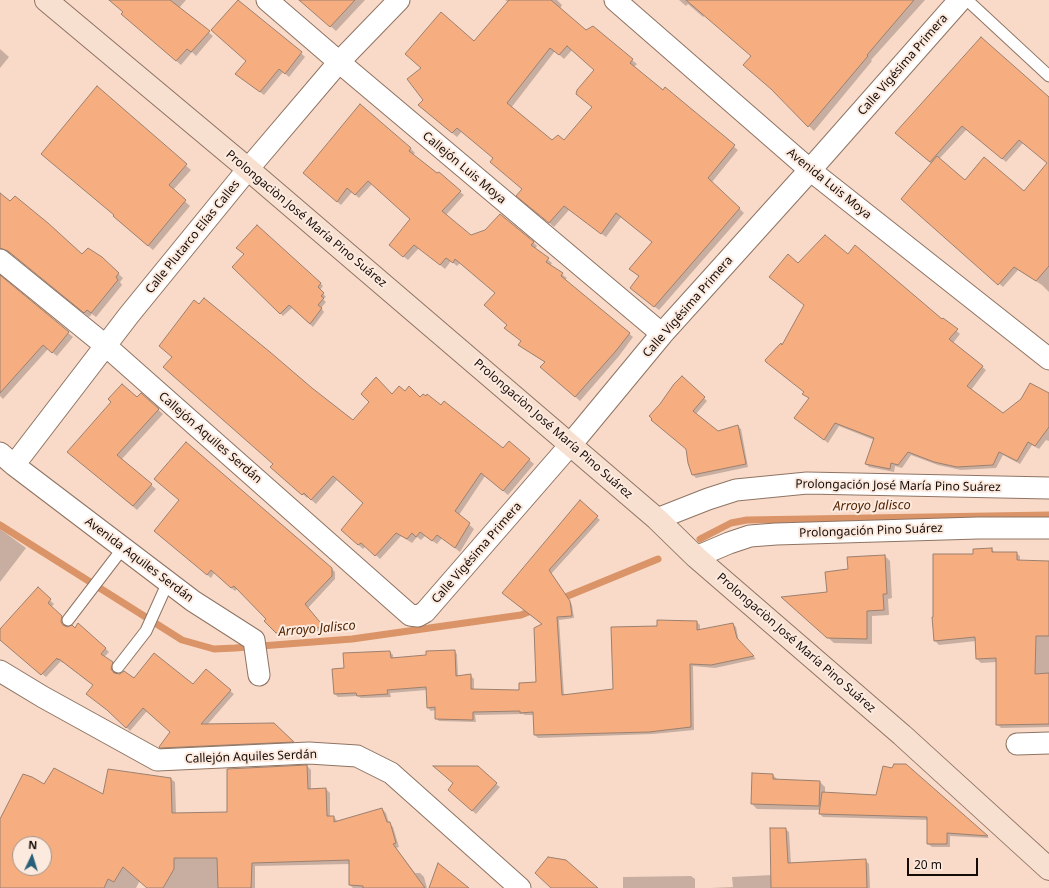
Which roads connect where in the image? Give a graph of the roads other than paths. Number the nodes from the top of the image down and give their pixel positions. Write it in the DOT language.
graph roads {
  1 [pos="46,0"];
  2 [pos="267,0"];
  3 [pos="399,0"];
  4 [pos="615,0"];
  5 [pos="960,0"];
  6 [pos="967,0"];
  7 [pos="339,62"];
  8 [pos="1049,76"];
  9 [pos="248,169"];
  10 [pos="810,170"];
  11 [pos="0,260"];
  12 [pos="662,334"];
  13 [pos="106,346"];
  14 [pos="1049,359"];
  15 [pos="571,444"];
  16 [pos="7,459"];
  17 [pos="1049,488"];
  18 [pos="657,519"];
  19 [pos="1049,528"];
  20 [pos="123,548"];
  21 [pos="696,556"];
  22 [pos="168,582"];
  23 [pos="418,616"];
  24 [pos="68,620"];
  25 [pos="256,657"];
  26 [pos="118,667"];
  27 [pos="0,671"];
  28 [pos="1049,743"];
  29 [pos="1017,744"];
  30 [pos="1049,869"];
  31 [pos="520,888"];
  1 -- 9 [label="main road, Prolongaciòn José María Pino Suárez"];
  2 -- 7 [label="street, Callejón Luis Moya"];
  3 -- 7 [label="street, Calle Plutarco Elías Calles"];
  4 -- 10 [label="street, Avenida Luis Moya"];
  5 -- 10 [label="street, Calle Vigésima Primera"];
  6 -- 8 [label="lane"];
  7 -- 9 [label="street, Calle Plutarco Elías Calles"];
  7 -- 12 [label="street, Callejón Luis Moya"];
  9 -- 13 [label="street, Calle Plutarco Elías Calles"];
  9 -- 15 [label="main road, Prolongaciòn José María Pino Suárez"];
  10 -- 12 [label="street, Calle Vigésima Primera"];
  10 -- 14 [label="street, Avenida Luis Moya"];
  11 -- 13 [label="street, Callejón Aquiles Serdán"];
  12 -- 15 [label="street, Calle Vigésima Primera"];
  13 -- 16 [label="street, Calle Plutarco Elías Calles"];
  13 -- 23 [label="street, Callejón Aquiles Serdán"];
  15 -- 18 [label="main road, Prolongaciòn José María Pino Suárez"];
  15 -- 23 [label="street, Calle Vigésima Primera"];
  16 -- 20 [label="street, Avenida Aquiles Serdán"];
  17 -- 18 [label="street, Prolongación José María Pino Suárez"];
  18 -- 21 [label="main road, Prolongaciòn José María Pino Suárez"];
  19 -- 21 [label="street, Prolongación Pino Suárez"];
  20 -- 22 [label="street, Avenida Aquiles Serdán"];
  20 -- 24 [label="lane"];
  21 -- 30 [label="main road, Prolongaciòn José María Pino Suárez"];
  22 -- 25 [label="street, Avenida Aquiles Serdán"];
  22 -- 26 [label="lane"];
  27 -- 31 [label="street, Callejón Aquiles Serdán"];
  28 -- 29 [label="street"];
}
